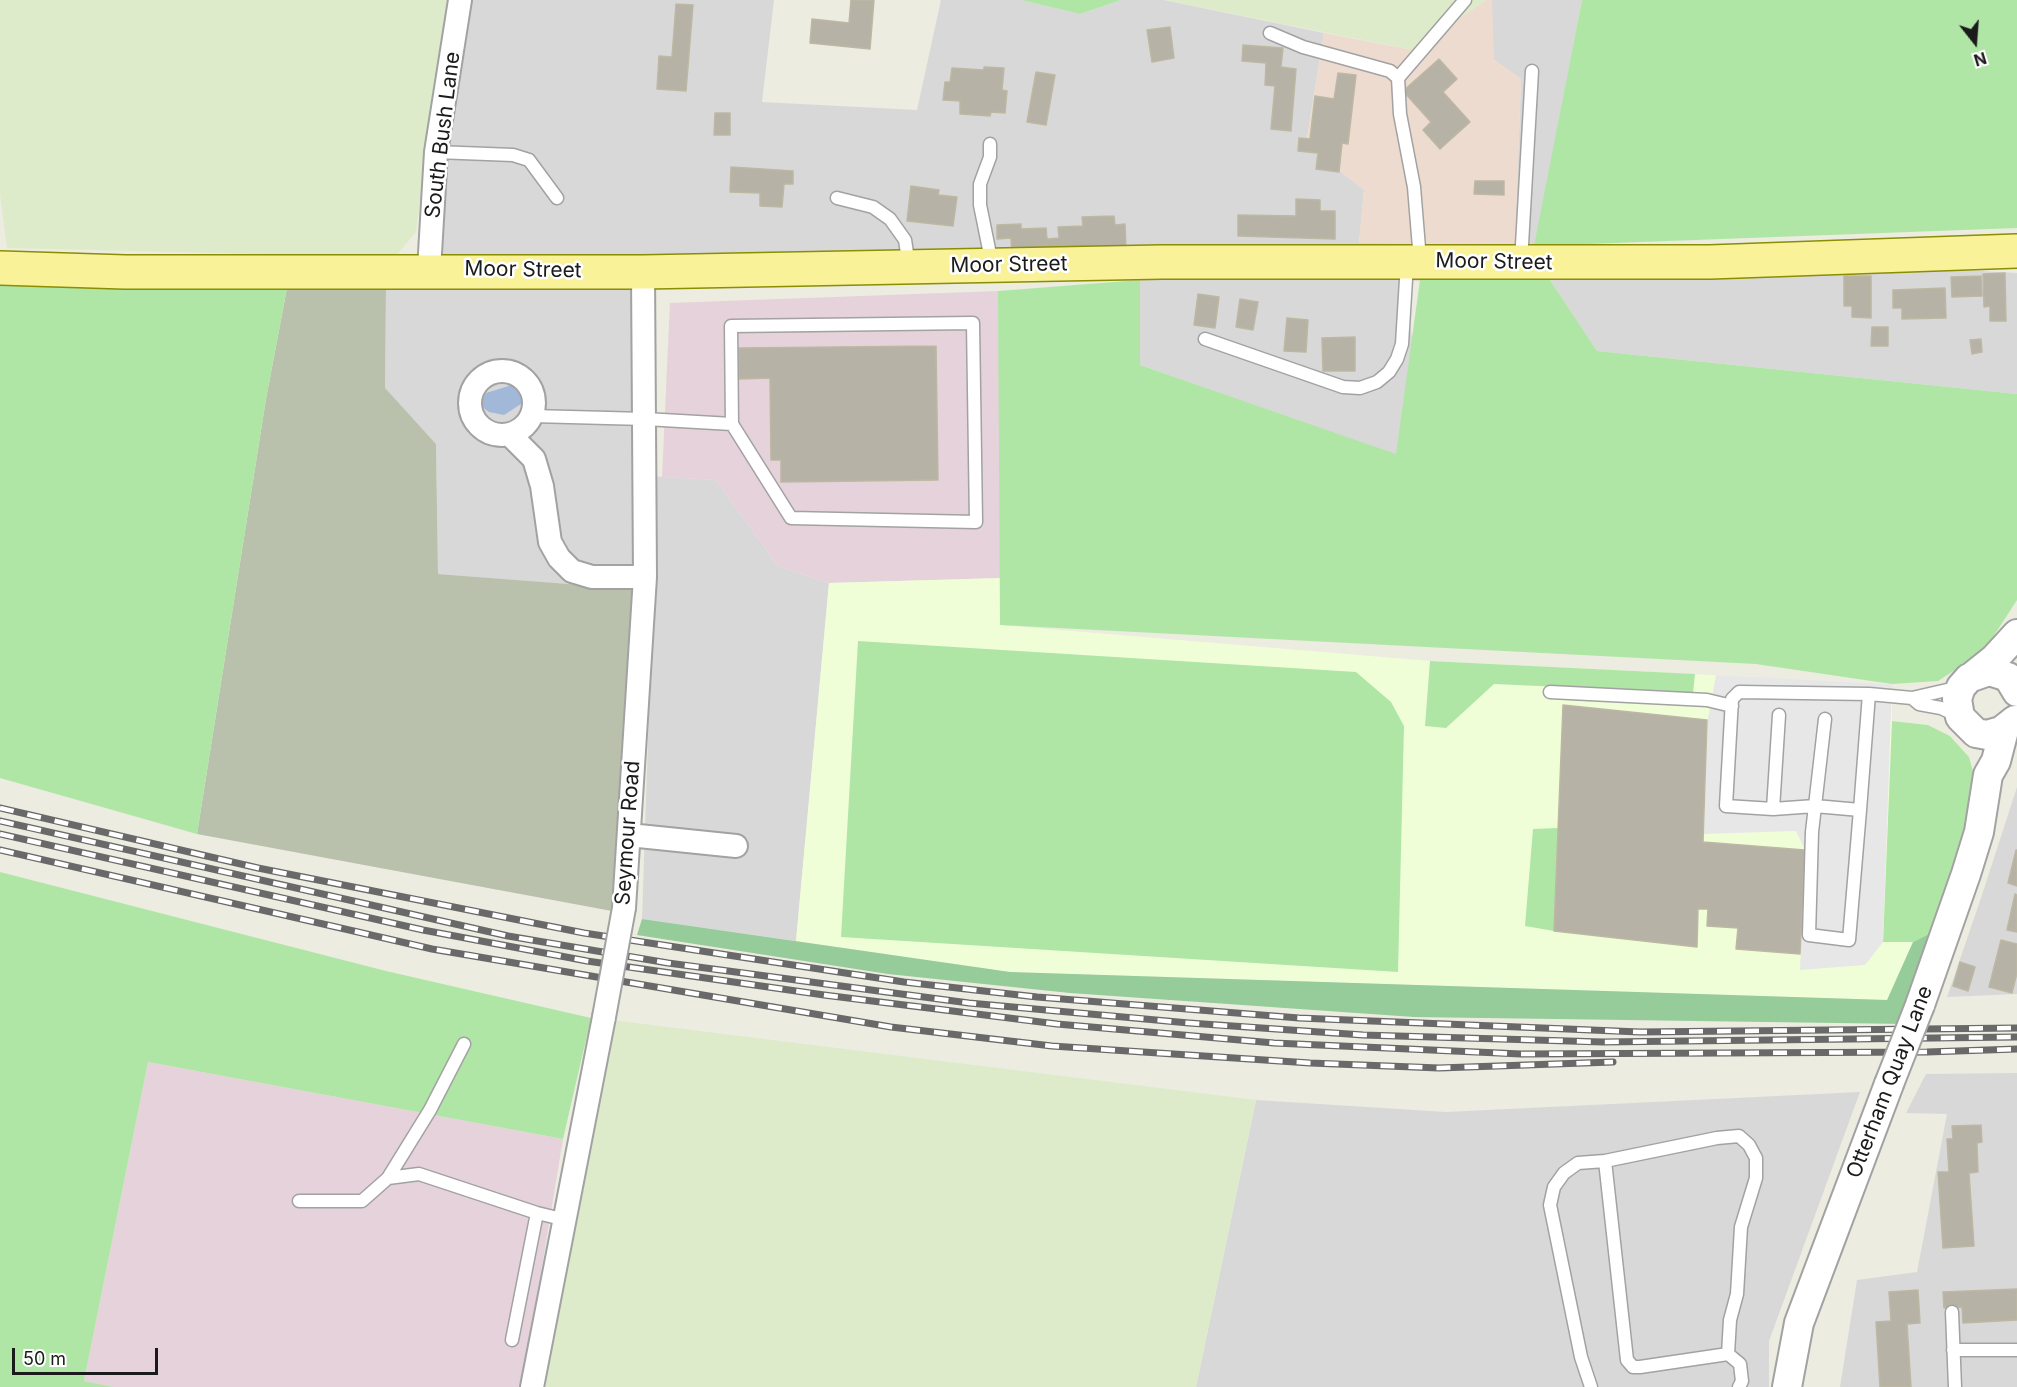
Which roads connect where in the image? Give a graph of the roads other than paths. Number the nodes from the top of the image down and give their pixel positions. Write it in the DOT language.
graph roads {
  1 [pos="460,0"];
  2 [pos="1465,0"];
  3 [pos="1270,33"];
  4 [pos="1532,71"];
  5 [pos="1398,78"];
  6 [pos="990,144"];
  7 [pos="436,152"];
  8 [pos="557,198"];
  9 [pos="837,198"];
  10 [pos="2017,251"];
  11 [pos="1413,261"];
  12 [pos="1521,263"];
  13 [pos="992,265"];
  14 [pos="909,267"];
  15 [pos="0,268"];
  16 [pos="429,270"];
  17 [pos="644,272"];
  18 [pos="1205,339"];
  19 [pos="532,416"];
  20 [pos="645,419"];
  21 [pos="732,424"];
  22 [pos="510,435"];
  23 [pos="645,577"];
  24 [pos="2017,633"];
  25 [pos="2017,651"];
  26 [pos="1968,681"];
  27 [pos="1550,692"];
  28 [pos="1869,694"];
  29 [pos="1912,698"];
  30 [pos="1732,706"];
  31 [pos="2005,708"];
  32 [pos="1779,715"];
  33 [pos="1825,719"];
  34 [pos="1815,806"];
  35 [pos="1773,809"];
  36 [pos="1860,810"];
  37 [pos="629,835"];
  38 [pos="736,846"];
  39 [pos="464,1044"];
  40 [pos="1605,1161"];
  41 [pos="388,1178"];
  42 [pos="299,1201"];
  43 [pos="537,1213"];
  44 [pos="566,1220"];
  45 [pos="1952,1312"];
  46 [pos="512,1340"];
  47 [pos="1953,1350"];
  48 [pos="2017,1350"];
  49 [pos="1728,1354"];
  50 [pos="532,1387"];
  51 [pos="1591,1387"];
  52 [pos="1739,1387"];
  53 [pos="1787,1387"];
  54 [pos="1954,1387"];
  1 -- 7 [label="street, South Bush Lane"];
  2 -- 5 [label="lane"];
  3 -- 5 [label="lane"];
  4 -- 12 [label="lane"];
  5 -- 11 [label="lane"];
  6 -- 13 [label="lane"];
  7 -- 8 [label="lane"];
  7 -- 16 [label="street, South Bush Lane"];
  9 -- 14 [label="lane"];
  10 -- 12 [label="main road, Moor Street"];
  11 -- 12 [label="main road, Moor Street"];
  11 -- 13 [label="main road, Moor Street"];
  11 -- 18 [label="lane"];
  13 -- 14 [label="main road, Moor Street"];
  14 -- 17 [label="main road, Moor Street"];
  15 -- 16 [label="main road, Moor Street"];
  16 -- 17 [label="main road, Moor Street"];
  17 -- 20 [label="street, Seymour Road"];
  19 -- 20 [label="lane"];
  19 -- 22 [label="street"];
  19 -- 22 [label="street"];
  20 -- 21 [label="lane"];
  20 -- 23 [label="street, Seymour Road"];
  21 -- 21 [label="lane"];
  22 -- 23 [label="street"];
  23 -- 37 [label="street, Seymour Road"];
  24 -- 26 [label="street"];
  25 -- 31 [label="street, Otterham Quay Lane"];
  26 -- 29 [label="lane"];
  26 -- 31 [label="street"];
  26 -- 31 [label="street, Otterham Quay Lane"];
  27 -- 30 [label="lane"];
  28 -- 29 [label="lane"];
  28 -- 30 [label="lane"];
  28 -- 36 [label="lane"];
  29 -- 31 [label="lane"];
  30 -- 35 [label="lane"];
  31 -- 53 [label="street, Otterham Quay Lane, bridge"];
  32 -- 35 [label="lane"];
  33 -- 34 [label="lane"];
  34 -- 35 [label="lane"];
  34 -- 36 [label="lane"];
  34 -- 36 [label="lane"];
  37 -- 38 [label="street"];
  37 -- 44 [label="street, Seymour Road, bridge"];
  39 -- 41 [label="lane"];
  40 -- 49 [label="lane"];
  40 -- 49 [label="lane"];
  40 -- 51 [label="lane"];
  41 -- 42 [label="lane"];
  41 -- 43 [label="lane"];
  43 -- 44 [label="lane"];
  43 -- 46 [label="lane"];
  44 -- 50 [label="street, Seymour Road"];
  45 -- 47 [label="lane"];
  47 -- 48 [label="lane"];
  47 -- 54 [label="lane"];
  49 -- 52 [label="lane"];
}
